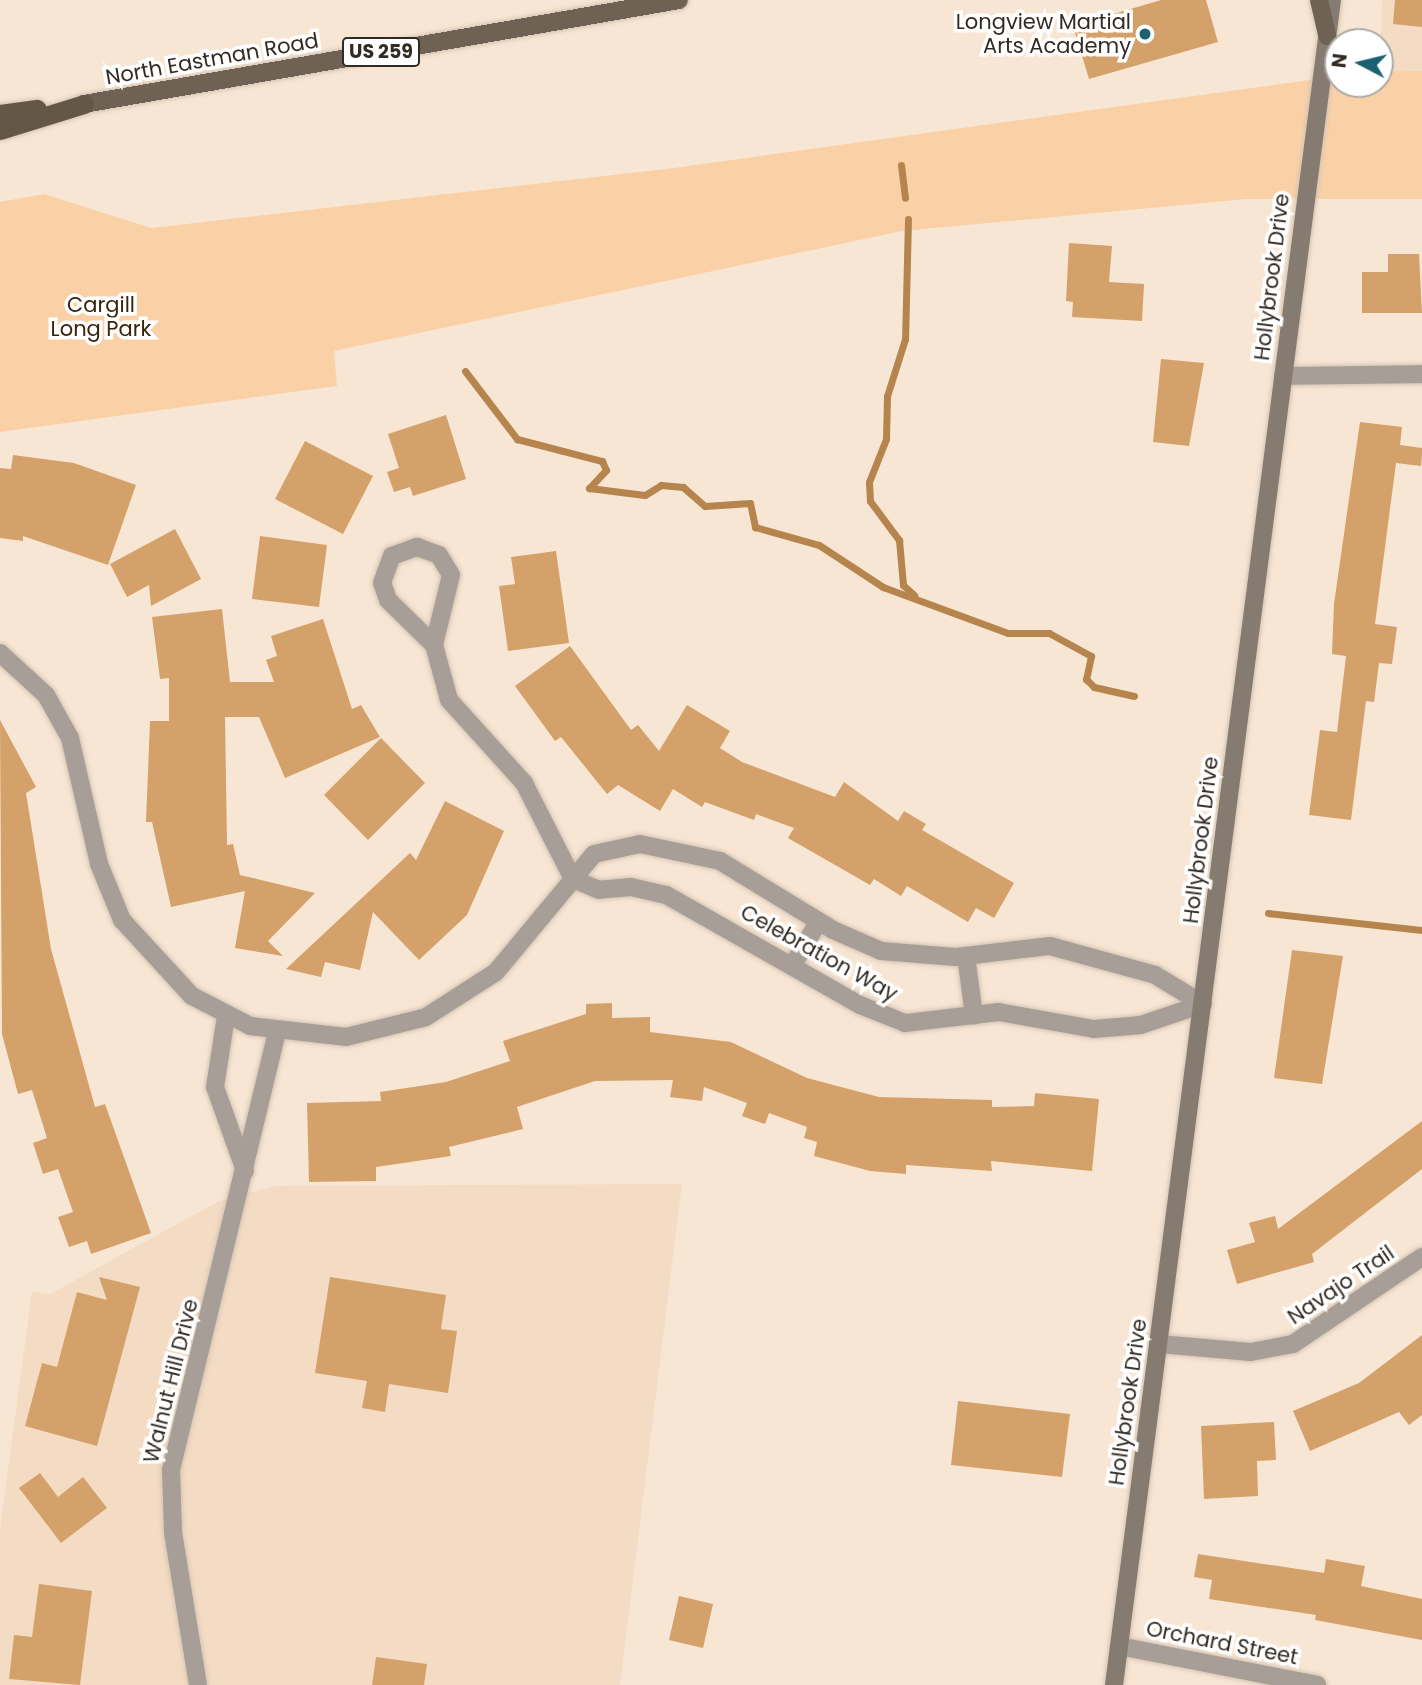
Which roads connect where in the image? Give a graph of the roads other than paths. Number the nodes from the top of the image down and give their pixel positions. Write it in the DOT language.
graph roads {
  1 [pos="679,0"];
  2 [pos="1319,0"];
  3 [pos="1332,0"];
  4 [pos="645,3"];
  5 [pos="1325,28"];
  6 [pos="1328,28"];
  7 [pos="1324,59"];
  8 [pos="84,104"];
  9 [pos="0,114"];
  10 [pos="0,130"];
  11 [pos="1422,374"];
  12 [pos="1283,376"];
  13 [pos="434,645"];
  14 [pos="0,653"];
  15 [pos="573,879"];
  16 [pos="819,921"];
  17 [pos="966,956"];
  18 [pos="792,966"];
  19 [pos="1203,1004"];
  20 [pos="974,1015"];
  21 [pos="226,1016"];
  22 [pos="277,1032"];
  23 [pos="246,1174"];
  24 [pos="1422,1257"];
  25 [pos="1159,1344"];
  26 [pos="1119,1646"];
  27 [pos="198,1685"];
  28 [pos="1114,1685"];
  29 [pos="1317,1685"];
  1 -- 4 [label="main road, North Eastman Road / US 259"];
  2 -- 5 [label="main road"];
  3 -- 6 [label="main road, Hollybrook Drive"];
  4 -- 8 [label="main road, North Eastman Road / US 259"];
  7 -- 12 [label="main road, Hollybrook Drive"];
  8 -- 9 [label="highway, North Eastman Road / US 259"];
  8 -- 10 [label="highway"];
  11 -- 12 [label="street"];
  12 -- 19 [label="main road, Hollybrook Drive"];
  13 -- 13 [label="street"];
  13 -- 15 [label="street"];
  14 -- 21 [label="street, Celebration Way"];
  15 -- 16 [label="street, Celebration Way"];
  15 -- 18 [label="street, Celebration Way"];
  15 -- 22 [label="street, Celebration Way"];
  16 -- 17 [label="street, Celebration Way"];
  16 -- 18 [label="street"];
  17 -- 19 [label="street, Celebration Way"];
  17 -- 20 [label="street"];
  18 -- 20 [label="street, Celebration Way"];
  19 -- 20 [label="street, Celebration Way"];
  19 -- 25 [label="main road, Hollybrook Drive"];
  21 -- 22 [label="street, Celebration Way"];
  21 -- 23 [label="street"];
  22 -- 23 [label="street, Walnut Hill Drive"];
  23 -- 27 [label="street, Walnut Hill Drive"];
  24 -- 25 [label="street, Navajo Trail"];
  25 -- 26 [label="main road, Hollybrook Drive"];
  26 -- 28 [label="main road, Hollybrook Drive"];
  26 -- 29 [label="street, Orchard Street"];
}
